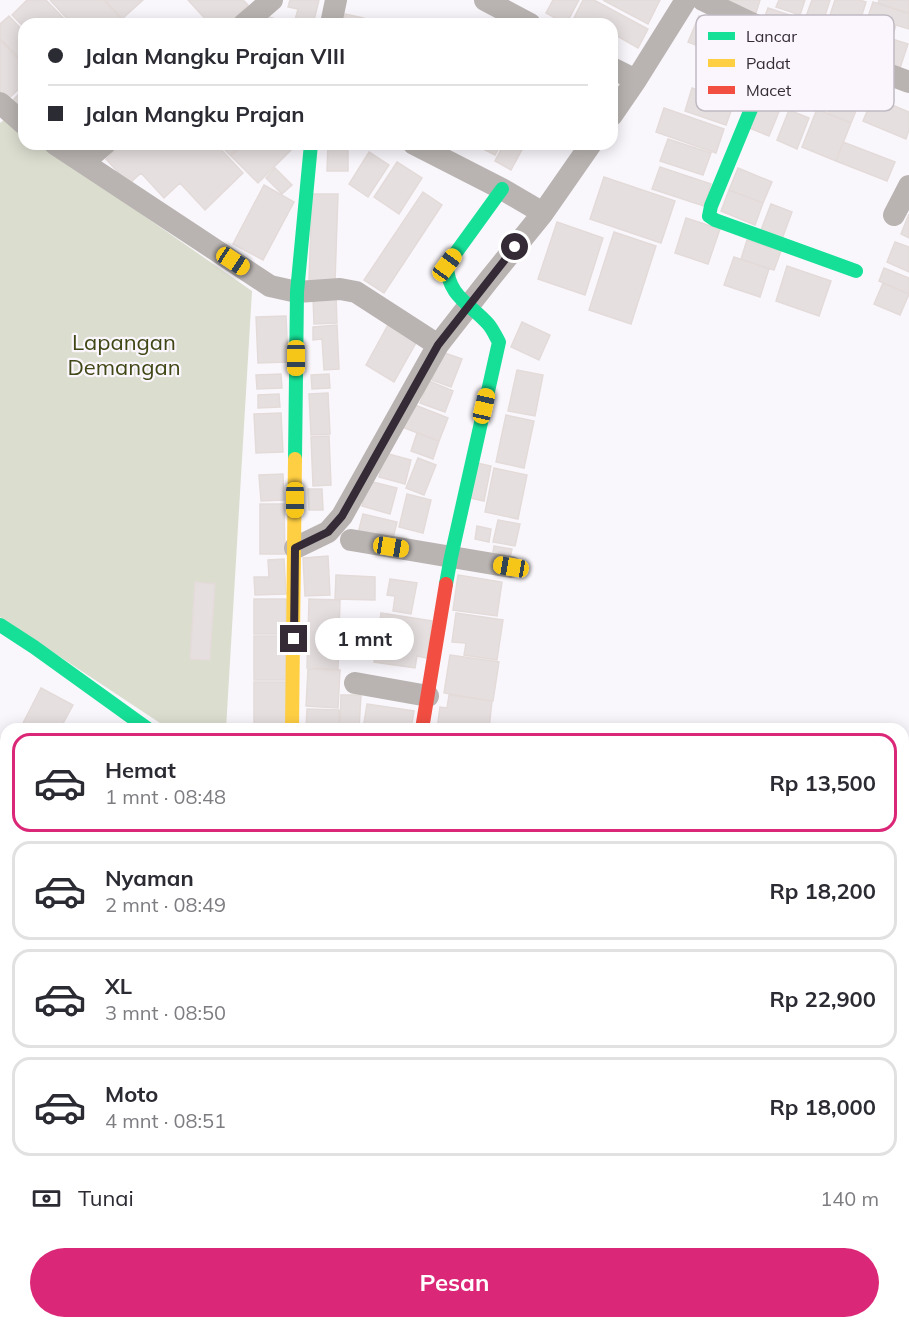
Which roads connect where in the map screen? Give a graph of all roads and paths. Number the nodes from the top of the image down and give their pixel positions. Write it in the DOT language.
graph roads {
  1 [pos="272,0"];
  2 [pos="336,0"];
  3 [pos="484,0"];
  4 [pos="687,0"];
  5 [pos="703,0"];
  6 [pos="734,15"];
  7 [pos="251,18"];
  8 [pos="332,18"];
  9 [pos="518,18"];
  10 [pos="618,71"];
  11 [pos="894,76"];
  12 [pos="636,80"];
  13 [pos="909,82"];
  14 [pos="0,103"];
  15 [pos="618,106"];
  16 [pos="750,111"];
  17 [pos="18,119"];
  18 [pos="65,150"];
  19 [pos="98,150"];
  20 [pos="310,150"];
  21 [pos="426,150"];
  22 [pos="587,150"];
  23 [pos="84,162"];
  24 [pos="909,186"];
  25 [pos="502,189"];
  26 [pos="543,213"];
  27 [pos="894,215"];
  28 [pos="856,271"];
  29 [pos="297,292"];
  30 [pos="468,306"];
  31 [pos="438,345"];
  32 [pos="351,540"];
  33 [pos="295,548"];
  34 [pos="452,557"];
  35 [pos="511,567"];
  36 [pos="0,625"];
  37 [pos="355,682"];
  38 [pos="428,696"];
  39 [pos="140,723"];
  40 [pos="292,723"];
  41 [pos="423,723"];
  1 -- 7 [label="street"];
  2 -- 8 [label="street"];
  3 -- 9 [label="street"];
  4 -- 12 [label="street"];
  5 -- 6 [label="street"];
  10 -- 12 [label="street"];
  11 -- 13 [label="street"];
  12 -- 15 [label="street"];
  14 -- 17 [label="street"];
  16 -- 28 [label="street"];
  18 -- 23 [label="street"];
  19 -- 23 [label="street"];
  20 -- 29 [label="street"];
  21 -- 25 [label="street"];
  22 -- 26 [label="street"];
  23 -- 29 [label="street"];
  24 -- 27 [label="street"];
  25 -- 26 [label="street"];
  25 -- 30 [label="street"];
  26 -- 30 [label="street"];
  29 -- 31 [label="street"];
  29 -- 33 [label="street"];
  30 -- 31 [label="street"];
  30 -- 34 [label="street"];
  31 -- 33 [label="street"];
  32 -- 34 [label="street"];
  33 -- 40 [label="street"];
  34 -- 35 [label="street"];
  34 -- 38 [label="street"];
  36 -- 39 [label="street"];
  37 -- 38 [label="street"];
  38 -- 41 [label="street"];
}
